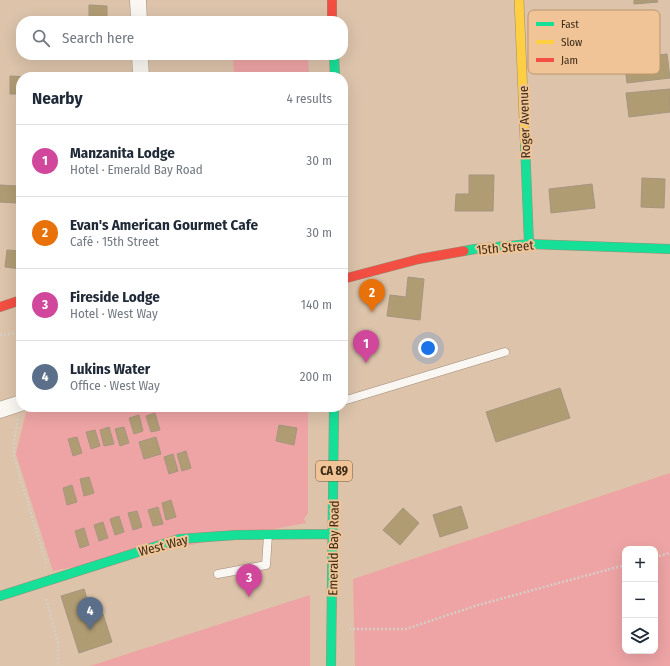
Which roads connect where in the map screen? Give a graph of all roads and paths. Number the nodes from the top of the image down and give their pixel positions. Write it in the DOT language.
graph roads {
  1 [pos="138,0"];
  2 [pos="332,0"];
  3 [pos="520,0"];
  4 [pos="139,16"];
  5 [pos="332,16"];
  6 [pos="140,60"];
  7 [pos="334,60"];
  8 [pos="141,72"];
  9 [pos="335,72"];
  10 [pos="529,244"];
  11 [pos="670,249"];
  12 [pos="348,278"];
  13 [pos="16,302"];
  14 [pos="0,307"];
  15 [pos="16,333"];
  16 [pos="0,335"];
  17 [pos="505,352"];
  18 [pos="348,399"];
  19 [pos="16,404"];
  20 [pos="0,410"];
  21 [pos="19,412"];
  22 [pos="334,412"];
  23 [pos="268,534"];
  24 [pos="333,534"];
  25 [pos="670,553"];
  26 [pos="658,556"];
  27 [pos="622,566"];
  28 [pos="218,574"];
  29 [pos="46,582"];
  30 [pos="0,596"];
  31 [pos="332,629"];
  32 [pos="58,666"];
  33 [pos="331,666"];
  1 -- 4 [label="street"];
  2 -- 5 [label="street"];
  3 -- 10 [label="street, Roger Avenue"];
  6 -- 8 [label="street"];
  7 -- 9 [label="street"];
  10 -- 11 [label="street, 15th Street"];
  10 -- 12 [label="street, 15th Street"];
  13 -- 14 [label="street"];
  15 -- 16 [label="path"];
  17 -- 18 [label="lane"];
  19 -- 20 [label="street"];
  21 -- 29 [label="path"];
  22 -- 24 [label="street, Emerald Bay Road / CA 89"];
  23 -- 24 [label="street, West Way"];
  23 -- 28 [label="lane"];
  23 -- 29 [label="street, West Way"];
  24 -- 31 [label="street, Emerald Bay Road / CA 89"];
  25 -- 26 [label="path"];
  27 -- 31 [label="path"];
  29 -- 30 [label="street, West Way"];
  29 -- 32 [label="path"];
  31 -- 33 [label="street, Emerald Bay Road / CA 89"];
}
